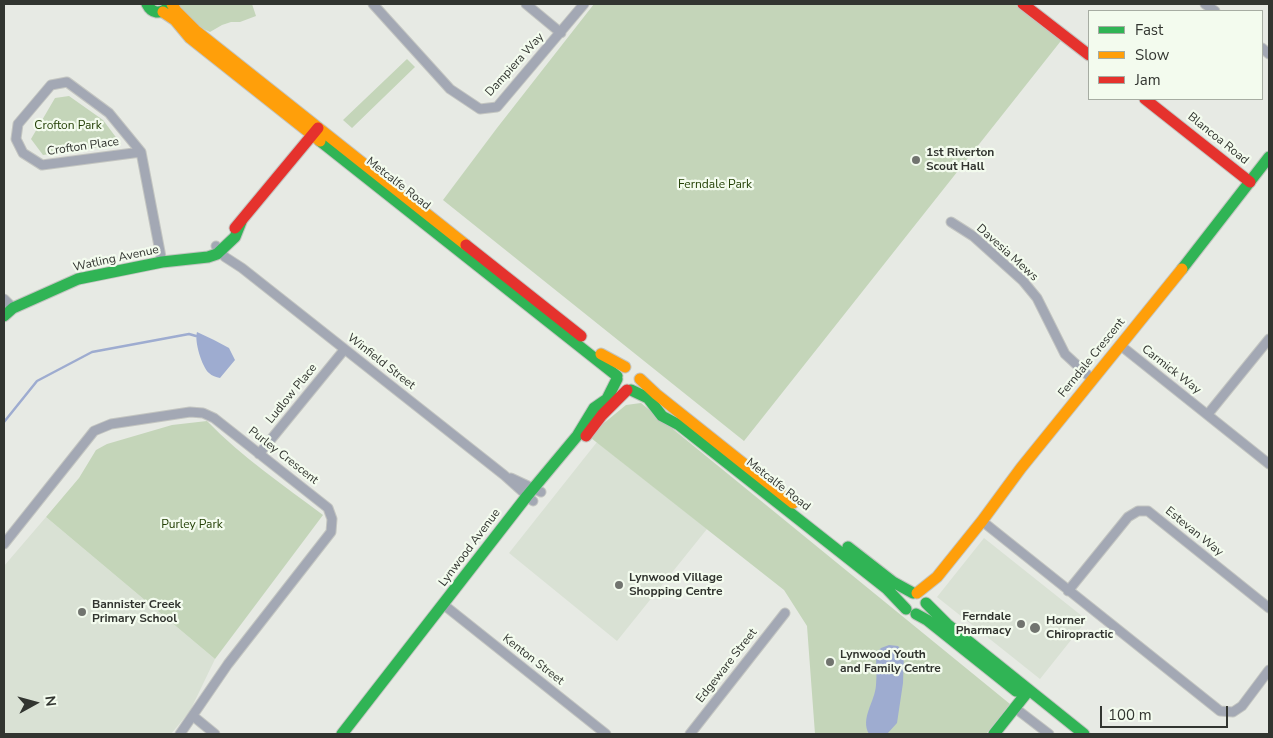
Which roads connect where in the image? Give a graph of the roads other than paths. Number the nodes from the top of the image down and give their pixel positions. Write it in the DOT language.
graph roads {
  1 [pos="147,4"];
  2 [pos="373,4"];
  3 [pos="526,4"];
  4 [pos="584,4"];
  5 [pos="1023,4"];
  6 [pos="169,7"];
  7 [pos="560,32"];
  8 [pos="1088,53"];
  9 [pos="1146,100"];
  10 [pos="316,131"];
  11 [pos="141,152"];
  12 [pos="1269,157"];
  13 [pos="1250,182"];
  14 [pos="951,222"];
  15 [pos="222,246"];
  16 [pos="162,262"];
  17 [pos="4,299"];
  18 [pos="13,308"];
  19 [pos="4,316"];
  20 [pos="1269,339"];
  21 [pos="1120,345"];
  22 [pos="344,350"];
  23 [pos="620,374"];
  24 [pos="640,379"];
  25 [pos="1092,379"];
  26 [pos="629,390"];
  27 [pos="1208,414"];
  28 [pos="259,454"];
  29 [pos="1269,464"];
  30 [pos="534,494"];
  31 [pos="982,521"];
  32 [pos="4,544"];
  33 [pos="842,547"];
  34 [pos="1068,591"];
  35 [pos="920,598"];
  36 [pos="447,608"];
  37 [pos="1269,608"];
  38 [pos="911,612"];
  39 [pos="785,614"];
  40 [pos="1269,670"];
  41 [pos="1026,693"];
  42 [pos="1015,708"];
  43 [pos="193,716"];
  44 [pos="180,734"];
  45 [pos="215,734"];
  46 [pos="342,734"];
  47 [pos="351,734"];
  48 [pos="606,734"];
  49 [pos="690,734"];
  50 [pos="994,734"];
  51 [pos="1048,734"];
  52 [pos="1071,734"];
  53 [pos="1084,734"];
  1 -- 6 [label="street, Metcalfe Road"];
  2 -- 7 [label="street, Dampiera Way"];
  3 -- 7 [label="street"];
  4 -- 7 [label="street, Dampiera Way"];
  5 -- 8 [label="street"];
  6 -- 10 [label="street, Metcalfe Road"];
  9 -- 13 [label="street, Blancoa Road"];
  10 -- 15 [label="street, Watling Avenue"];
  10 -- 23 [label="street, Metcalfe Road"];
  11 -- 11 [label="street, Crofton Place"];
  11 -- 16 [label="street, Crofton Place"];
  12 -- 13 [label="street, Ferndale Crescent"];
  13 -- 21 [label="street, Ferndale Crescent"];
  14 -- 25 [label="street, Davesia Mews"];
  15 -- 16 [label="street, Watling Avenue"];
  15 -- 22 [label="street, Winfield Street"];
  16 -- 18 [label="street, Watling Avenue"];
  17 -- 18 [label="street"];
  18 -- 19 [label="street, Watling Avenue"];
  20 -- 27 [label="street"];
  21 -- 25 [label="street, Ferndale Crescent"];
  21 -- 27 [label="street, Carmick Way"];
  22 -- 28 [label="street, Ludlow Place"];
  22 -- 30 [label="street, Winfield Street"];
  23 -- 24 [label="street, Metcalfe Road"];
  23 -- 26 [label="street, Metcalfe Road"];
  23 -- 30 [label="street, Lynwood Avenue"];
  24 -- 26 [label="street"];
  24 -- 33 [label="street, Metcalfe Road"];
  25 -- 31 [label="street, Ferndale Crescent"];
  26 -- 30 [label="street, Lynwood Avenue"];
  26 -- 33 [label="street, Metcalfe Road"];
  27 -- 29 [label="street, Carmick Way"];
  28 -- 32 [label="street, Purley Crescent"];
  28 -- 43 [label="street, Purley Crescent"];
  30 -- 36 [label="street, Lynwood Avenue"];
  31 -- 34 [label="street"];
  31 -- 35 [label="street, Ferndale Crescent"];
  33 -- 35 [label="street, Metcalfe Road"];
  33 -- 38 [label="street, Metcalfe Road"];
  34 -- 37 [label="street, Estevan Way"];
  34 -- 40 [label="street"];
  35 -- 38 [label="street"];
  35 -- 38 [label="street"];
  35 -- 41 [label="street, Metcalfe Road"];
  36 -- 46 [label="street, Lynwood Avenue"];
  36 -- 47 [label="street, Lynwood Avenue"];
  36 -- 48 [label="street, Kenton Street"];
  38 -- 41 [label="street, Metcalfe Road"];
  39 -- 49 [label="street, Edgeware Street"];
  41 -- 42 [label="street"];
  41 -- 52 [label="street, Metcalfe Road"];
  41 -- 53 [label="street, Metcalfe Road"];
  42 -- 50 [label="street"];
  42 -- 51 [label="street"];
  43 -- 44 [label="street, Purley Crescent"];
  43 -- 45 [label="street"];
}
